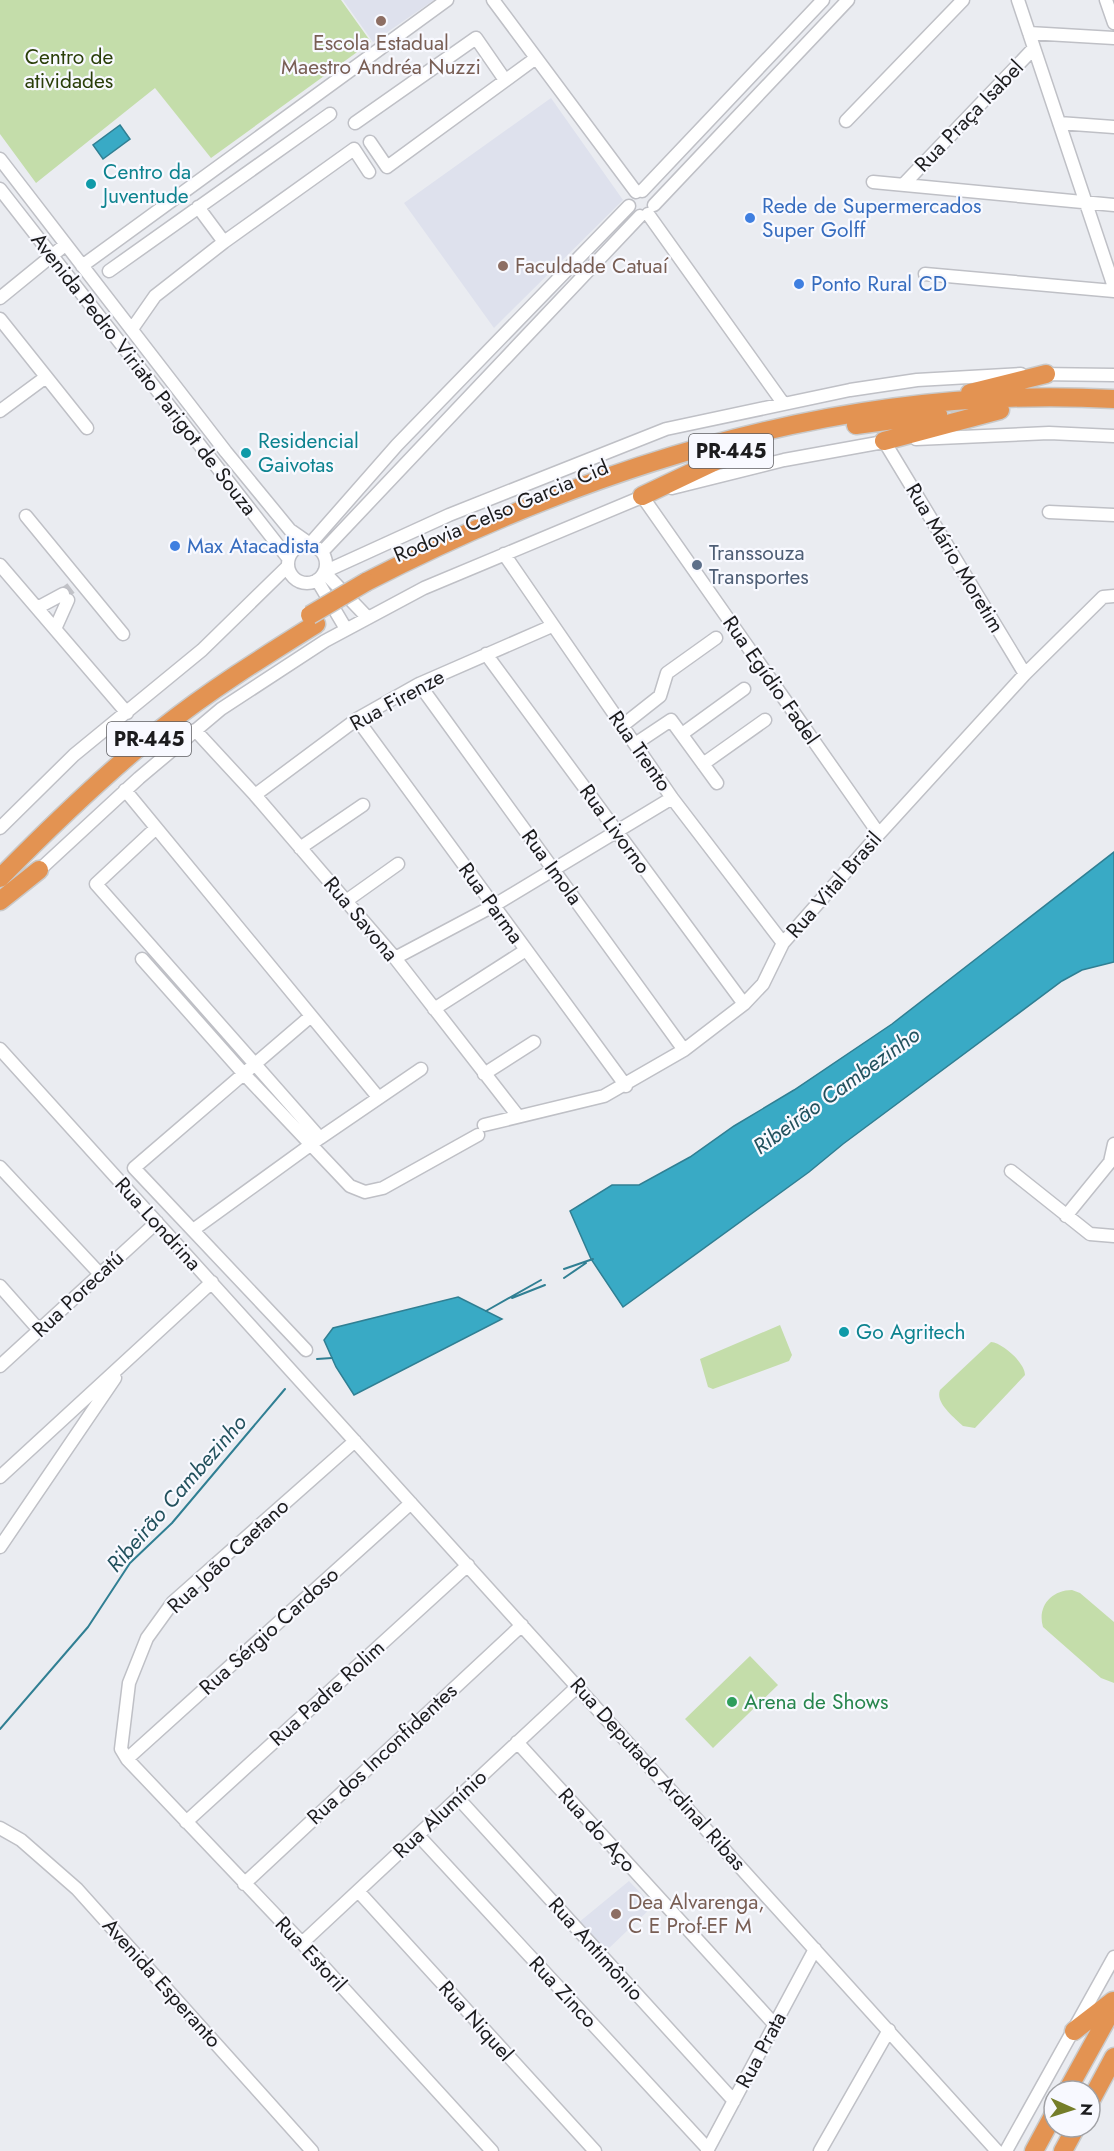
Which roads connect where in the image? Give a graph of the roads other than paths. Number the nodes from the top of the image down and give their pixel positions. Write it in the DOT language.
graph roads {
  1 [pos="447,0"];
  2 [pos="493,0"];
  3 [pos="823,0"];
  4 [pos="848,0"];
  5 [pos="963,0"];
  6 [pos="1018,0"];
  7 [pos="1106,0"];
  8 [pos="1114,24"];
  9 [pos="1029,33"];
  10 [pos="1114,38"];
  11 [pos="1034,48"];
  12 [pos="536,58"];
  13 [pos="505,80"];
  14 [pos="330,114"];
  15 [pos="846,121"];
  16 [pos="355,123"];
  17 [pos="1059,123"];
  18 [pos="1114,127"];
  19 [pos="370,142"];
  20 [pos="0,159"];
  21 [pos="369,172"];
  22 [pos="873,182"];
  23 [pos="903,185"];
  24 [pos="0,189"];
  25 [pos="639,192"];
  26 [pos="1085,202"];
  27 [pos="1114,205"];
  28 [pos="628,206"];
  29 [pos="198,207"];
  30 [pos="647,212"];
  31 [pos="224,242"];
  32 [pos="65,245"];
  33 [pos="51,257"];
  34 [pos="82,266"];
  35 [pos="109,271"];
  36 [pos="925,274"];
  37 [pos="1114,289"];
  38 [pos="0,298"];
  39 [pos="0,319"];
  40 [pos="132,329"];
  41 [pos="1046,374"];
  42 [pos="1114,375"];
  43 [pos="46,377"];
  44 [pos="1114,399"];
  45 [pos="783,403"];
  46 [pos="930,403"];
  47 [pos="1000,410"];
  48 [pos="0,411"];
  49 [pos="1114,411"];
  50 [pos="87,428"];
  51 [pos="1114,436"];
  52 [pos="884,441"];
  53 [pos="199,447"];
  54 [pos="743,448"];
  55 [pos="226,452"];
  56 [pos="642,496"];
  57 [pos="1050,512"];
  58 [pos="1114,515"];
  59 [pos="26,516"];
  60 [pos="310,544"];
  61 [pos="322,552"];
  62 [pos="504,554"];
  63 [pos="288,562"];
  64 [pos="0,565"];
  65 [pos="321,576"];
  66 [pos="369,588"];
  67 [pos="73,591"];
  68 [pos="1114,596"];
  69 [pos="37,608"];
  70 [pos="368,618"];
  71 [pos="313,620"];
  72 [pos="552,626"];
  73 [pos="55,629"];
  74 [pos="346,629"];
  75 [pos="123,634"];
  76 [pos="716,638"];
  77 [pos="486,654"];
  78 [pos="1025,674"];
  79 [pos="419,684"];
  80 [pos="744,689"];
  81 [pos="127,713"];
  82 [pos="357,719"];
  83 [pos="765,720"];
  84 [pos="622,726"];
  85 [pos="195,730"];
  86 [pos="682,734"];
  87 [pos="635,744"];
  88 [pos="703,764"];
  89 [pos="717,783"];
  90 [pos="125,790"];
  91 [pos="255,795"];
  92 [pos="672,798"];
  93 [pos="363,805"];
  94 [pos="0,828"];
  95 [pos="156,828"];
  96 [pos="617,831"];
  97 [pos="879,834"];
  98 [pos="300,848"];
  99 [pos="0,862"];
  100 [pos="398,864"];
  101 [pos="39,870"];
  102 [pos="554,870"];
  103 [pos="0,878"];
  104 [pos="0,901"];
  105 [pos="346,902"];
  106 [pos="493,906"];
  107 [pos="0,908"];
  108 [pos="783,944"];
  109 [pos="526,950"];
  110 [pos="395,958"];
  111 [pos="142,959"];
  112 [pos="744,1004"];
  113 [pos="434,1009"];
  114 [pos="311,1016"];
  115 [pos="534,1042"];
  116 [pos="0,1049"];
  117 [pos="684,1050"];
  118 [pos="254,1064"];
  119 [pos="421,1070"];
  120 [pos="244,1074"];
  121 [pos="484,1074"];
  122 [pos="626,1086"];
  123 [pos="378,1097"];
  124 [pos="518,1116"];
  125 [pos="315,1141"];
  126 [pos="1114,1144"];
  127 [pos="0,1167"];
  128 [pos="1011,1171"];
  129 [pos="1066,1216"];
  130 [pos="157,1222"];
  131 [pos="193,1230"];
  132 [pos="1114,1236"];
  133 [pos="100,1274"];
  134 [pos="212,1282"];
  135 [pos="0,1286"];
  136 [pos="39,1330"];
  137 [pos="306,1350"];
  138 [pos="128,1360"];
  139 [pos="0,1366"];
  140 [pos="316,1399"];
  141 [pos="356,1441"];
  142 [pos="0,1477"];
  143 [pos="411,1503"];
  144 [pos="2,1540"];
  145 [pos="468,1565"];
  146 [pos="522,1625"];
  147 [pos="578,1686"];
  148 [pos="517,1742"];
  149 [pos="127,1759"];
  150 [pos="458,1798"];
  151 [pos="186,1822"];
  152 [pos="0,1828"];
  153 [pos="418,1835"];
  154 [pos="244,1884"];
  155 [pos="358,1891"];
  156 [pos="302,1942"];
  157 [pos="815,1949"];
  158 [pos="1114,1957"];
  159 [pos="1114,2000"];
  160 [pos="1114,2006"];
  161 [pos="775,2025"];
  162 [pos="889,2030"];
  163 [pos="1074,2031"];
  164 [pos="1114,2057"];
  165 [pos="1074,2079"];
  166 [pos="1102,2080"];
  167 [pos="734,2101"];
  168 [pos="1042,2136"];
  169 [pos="707,2150"];
  170 [pos="312,2151"];
  171 [pos="492,2151"];
  172 [pos="595,2151"];
  173 [pos="820,2151"];
  174 [pos="998,2151"];
  175 [pos="1006,2151"];
  176 [pos="1034,2151"];
  1 -- 34 [label="street"];
  2 -- 12 [label="street"];
  3 -- 25 [label="street"];
  4 -- 30 [label="street"];
  5 -- 15 [label="street"];
  6 -- 9 [label="street"];
  7 -- 8 [label="street"];
  9 -- 10 [label="street"];
  9 -- 11 [label="street"];
  11 -- 17 [label="street"];
  11 -- 23 [label="street, Rua Praça Isabel"];
  12 -- 13 [label="street"];
  12 -- 25 [label="street"];
  13 -- 16 [label="street"];
  13 -- 19 [label="street"];
  14 -- 29 [label="street"];
  17 -- 18 [label="street"];
  17 -- 26 [label="street"];
  20 -- 32 [label="street, Avenida Pedro Viriato Parigot de Souza"];
  21 -- 31 [label="street"];
  22 -- 23 [label="street"];
  23 -- 26 [label="street"];
  24 -- 33 [label="street, Avenida Pedro Viriato Parigot de Souza"];
  25 -- 28 [label="street"];
  25 -- 30 [label="street"];
  26 -- 27 [label="street"];
  26 -- 37 [label="street"];
  28 -- 30 [label="street"];
  28 -- 60 [label="street"];
  29 -- 31 [label="street"];
  29 -- 35 [label="street"];
  30 -- 45 [label="street"];
  30 -- 61 [label="street"];
  31 -- 40 [label="street"];
  32 -- 33 [label="street"];
  32 -- 34 [label="street, Avenida Pedro Viriato Parigot de Souza"];
  33 -- 38 [label="street"];
  33 -- 53 [label="street, Avenida Pedro Viriato Parigot de Souza"];
  34 -- 40 [label="street, Avenida Pedro Viriato Parigot de Souza"];
  36 -- 37 [label="street"];
  39 -- 43 [label="street"];
  40 -- 55 [label="street, Avenida Pedro Viriato Parigot de Souza"];
  41 -- 42 [label="street"];
  41 -- 45 [label="street"];
  41 -- 46 [label="highway"];
  43 -- 48 [label="street"];
  43 -- 50 [label="street"];
  44 -- 46 [label="highway, Rodovia Celso Garcia Cid / PR-445"];
  45 -- 65 [label="street"];
  46 -- 66 [label="highway, Rodovia Celso Garcia Cid / PR-445"];
  47 -- 49 [label="highway, Rodovia Celso Garcia Cid / PR-445"];
  47 -- 52 [label="highway"];
  47 -- 54 [label="highway, Rodovia Celso Garcia Cid / PR-445"];
  51 -- 52 [label="street"];
  52 -- 56 [label="street"];
  52 -- 78 [label="street, Rua Mário Moretim"];
  53 -- 55 [label="street"];
  53 -- 63 [label="street, Avenida Pedro Viriato Parigot de Souza"];
  54 -- 56 [label="highway"];
  54 -- 66 [label="highway, Rodovia Celso Garcia Cid / PR-445"];
  55 -- 60 [label="street, Avenida Pedro Viriato Parigot de Souza"];
  56 -- 62 [label="street"];
  56 -- 97 [label="street, Rua Egídio Fadel"];
  57 -- 58 [label="street"];
  59 -- 67 [label="street"];
  60 -- 61 [label="street"];
  60 -- 63 [label="street"];
  61 -- 65 [label="street"];
  62 -- 70 [label="street"];
  62 -- 72 [label="street, Rua Trento"];
  63 -- 65 [label="street"];
  63 -- 81 [label="street"];
  64 -- 69 [label="street"];
  65 -- 70 [label="street"];
  65 -- 74 [label="street"];
  66 -- 71 [label="highway, Rodovia Celso Garcia Cid / PR-445, bridge"];
  67 -- 69 [label="street"];
  67 -- 73 [label="street"];
  67 -- 75 [label="street"];
  68 -- 78 [label="street, Rua Vital Brasil"];
  69 -- 73 [label="street"];
  70 -- 74 [label="street"];
  71 -- 99 [label="highway, Rodovia Celso Garcia Cid / PR-445"];
  71 -- 103 [label="highway, Rodovia Celso Garcia Cid / PR-445"];
  72 -- 77 [label="street, Rua Firenze"];
  72 -- 84 [label="street, Rua Trento"];
  73 -- 81 [label="street"];
  74 -- 85 [label="street"];
  76 -- 84 [label="street"];
  77 -- 79 [label="street, Rua Firenze"];
  77 -- 96 [label="street, Rua Livorno"];
  78 -- 97 [label="street, Rua Vital Brasil"];
  79 -- 82 [label="street, Rua Firenze"];
  79 -- 102 [label="street, Rua Imola"];
  80 -- 86 [label="street"];
  81 -- 94 [label="street"];
  82 -- 91 [label="street, Rua Firenze"];
  82 -- 106 [label="street, Rua Parma"];
  83 -- 88 [label="street"];
  84 -- 87 [label="street, Rua Trento"];
  85 -- 90 [label="street"];
  85 -- 91 [label="street, Rua Savona"];
  86 -- 87 [label="street"];
  86 -- 88 [label="street"];
  87 -- 92 [label="street, Rua Trento"];
  88 -- 89 [label="street"];
  90 -- 95 [label="street"];
  90 -- 101 [label="street"];
  91 -- 98 [label="street, Rua Savona"];
  92 -- 96 [label="street"];
  92 -- 108 [label="street, Rua Trento"];
  93 -- 98 [label="street"];
  95 -- 114 [label="street"];
  95 -- 118 [label="street"];
  96 -- 102 [label="street"];
  96 -- 112 [label="street, Rua Livorno"];
  97 -- 108 [label="street, Rua Vital Brasil"];
  98 -- 105 [label="street, Rua Savona"];
  100 -- 105 [label="street"];
  101 -- 104 [label="highway"];
  101 -- 107 [label="street"];
  102 -- 106 [label="street"];
  102 -- 117 [label="street, Rua Imola"];
  105 -- 110 [label="street, Rua Savona"];
  106 -- 109 [label="street, Rua Parma"];
  106 -- 110 [label="street"];
  108 -- 112 [label="street, Rua Vital Brasil"];
  109 -- 113 [label="street"];
  109 -- 122 [label="street, Rua Parma"];
  110 -- 113 [label="street, Rua Savona"];
  111 -- 120 [label="street"];
  112 -- 117 [label="street, Rua Vital Brasil"];
  113 -- 121 [label="street, Rua Savona"];
  114 -- 118 [label="street"];
  114 -- 123 [label="street"];
  115 -- 121 [label="street"];
  116 -- 130 [label="street, Rua Londrina"];
  117 -- 122 [label="street, Rua Vital Brasil"];
  118 -- 120 [label="street"];
  118 -- 125 [label="street"];
  119 -- 123 [label="street"];
  120 -- 125 [label="street"];
  120 -- 131 [label="street"];
  121 -- 124 [label="street, Rua Savona"];
  122 -- 124 [label="street, Rua Vital Brasil"];
  123 -- 125 [label="street"];
  124 -- 125 [label="street, Rua Vital Brasil"];
  125 -- 131 [label="street"];
  126 -- 129 [label="street"];
  127 -- 133 [label="street"];
  128 -- 129 [label="street"];
  129 -- 132 [label="street"];
  130 -- 133 [label="street, Rua Porecatú"];
  130 -- 134 [label="street, Rua Londrina"];
  131 -- 137 [label="street"];
  133 -- 136 [label="street, Rua Porecatú"];
  134 -- 138 [label="street"];
  134 -- 140 [label="street, Rua Londrina"];
  135 -- 136 [label="street"];
  136 -- 139 [label="street, Rua Porecatú"];
  138 -- 142 [label="street"];
  138 -- 144 [label="street"];
  140 -- 141 [label="street, Rua Deputado Ardinal Ribas"];
  141 -- 143 [label="street, Rua Deputado Ardinal Ribas"];
  141 -- 149 [label="street, Rua João Caetano"];
  143 -- 145 [label="street, Rua Deputado Ardinal Ribas"];
  143 -- 149 [label="street, Rua Sérgio Cardoso"];
  145 -- 146 [label="street, Rua Deputado Ardinal Ribas"];
  145 -- 151 [label="street, Rua Padre Rolim"];
  146 -- 147 [label="street, Rua Deputado Ardinal Ribas"];
  146 -- 154 [label="street, Rua dos Inconfidentes"];
  147 -- 148 [label="street, Rua Alumínio"];
  147 -- 157 [label="street, Rua Deputado Ardinal Ribas"];
  148 -- 150 [label="street, Rua Alumínio"];
  148 -- 161 [label="street, Rua do Aço"];
  149 -- 151 [label="street, Rua Estoril"];
  150 -- 153 [label="street, Rua Alumínio"];
  150 -- 167 [label="street, Rua Antimônio"];
  151 -- 154 [label="street, Rua Estoril"];
  152 -- 170 [label="street, Avenida Esperanto"];
  153 -- 155 [label="street, Rua Alumínio"];
  153 -- 169 [label="street, Rua Zinco"];
  154 -- 156 [label="street, Rua Estoril"];
  155 -- 156 [label="street, Rua Alumínio"];
  155 -- 172 [label="street, Rua Niquel"];
  156 -- 171 [label="street, Rua Estoril"];
  157 -- 161 [label="street, Rua Prata"];
  157 -- 162 [label="street, Rua Deputado Ardinal Ribas"];
  158 -- 163 [label="street"];
  159 -- 163 [label="highway"];
  160 -- 165 [label="highway"];
  161 -- 167 [label="street, Rua Prata"];
  162 -- 173 [label="street"];
  162 -- 174 [label="street, Rua Deputado Ardinal Ribas"];
  163 -- 175 [label="street"];
  164 -- 166 [label="highway"];
  167 -- 169 [label="street, Rua Prata"];
  168 -- 176 [label="highway"];
}
